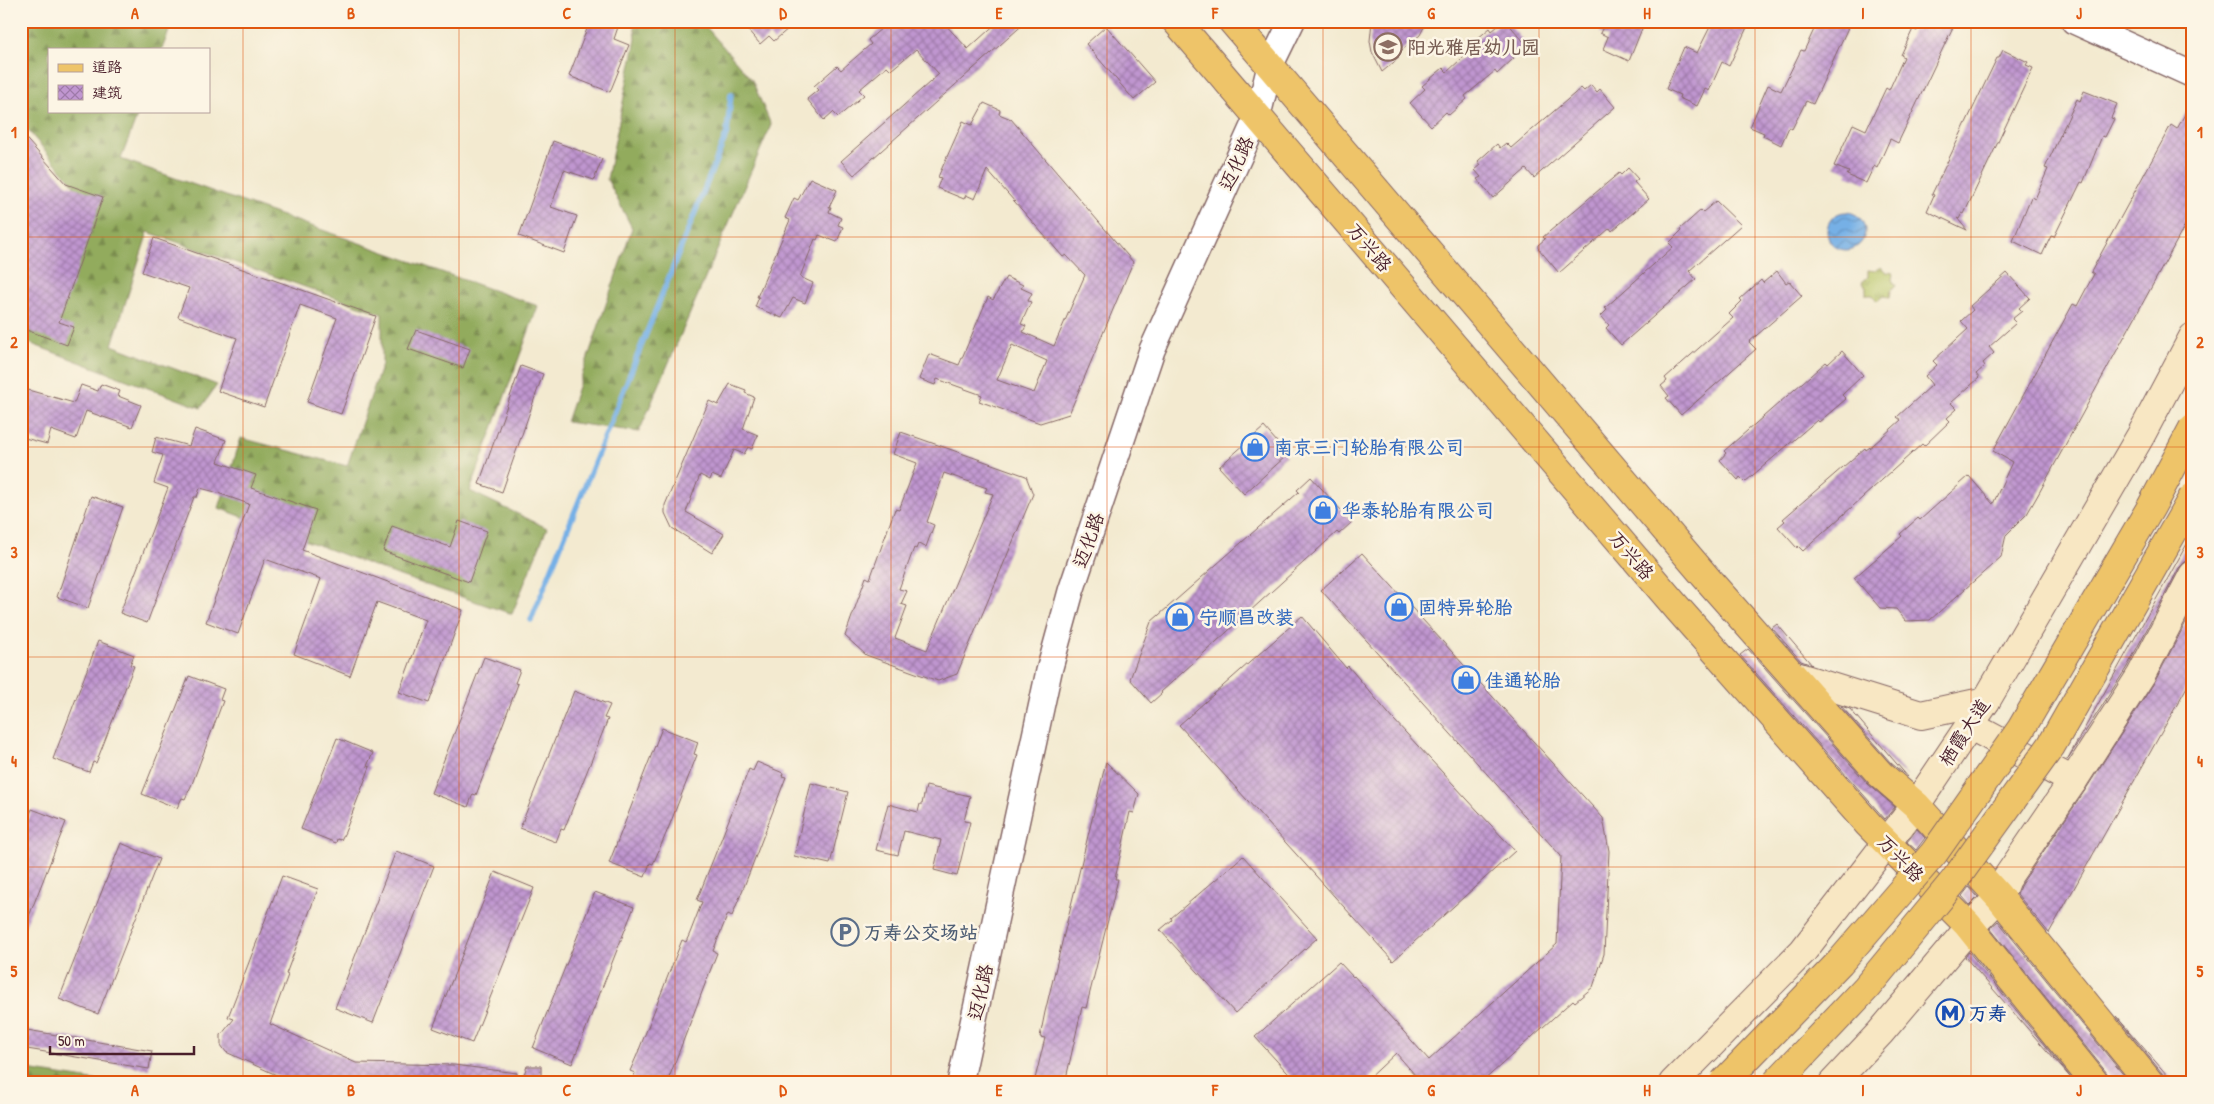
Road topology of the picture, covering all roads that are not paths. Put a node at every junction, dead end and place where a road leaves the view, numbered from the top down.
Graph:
1 (1176, 21) edge
2 (1232, 21) edge
3 (1292, 21) edge
4 (2074, 21) edge
5 (1270, 66) junction
6 (2193, 75) edge
7 (1258, 115) junction
8 (2193, 337) edge
9 (2193, 428) edge
10 (2193, 497) edge
11 (2193, 575) edge
12 (1793, 675) junction
13 (1986, 701) junction
14 (1969, 725) junction
15 (2073, 781) junction
16 (1916, 805) junction
17 (1886, 843) junction
18 (1999, 896) junction
19 (1969, 928) junction
20 (960, 1083) edge
21 (1673, 1083) edge
22 (1723, 1083) edge
23 (1776, 1083) edge
24 (1833, 1083) edge
25 (2095, 1083) edge
26 (2150, 1083) edge

1 - 7 main road, 万兴路
2 - 5 main road
3 - 5 street, 迈化路
4 - 6 street
5 - 7 street, 迈化路
5 - 12 main road
7 - 17 main road, 万兴路
7 - 20 street, 迈化路
8 - 13 main road, 栖霞大道
9 - 22 main road, bridge
10 - 23 main road, bridge
11 - 15 main road
12 - 13 main road
12 - 16 main road
13 - 14 main road, 栖霞大道
14 - 15 main road
14 - 16 main road, 栖霞大道
15 - 18 main road
16 - 17 main road, 栖霞大道
16 - 18 main road
17 - 19 main road, 万兴路
17 - 21 main road, 栖霞大道
18 - 19 main road
18 - 26 main road
19 - 24 main road
19 - 25 main road, 万兴路

